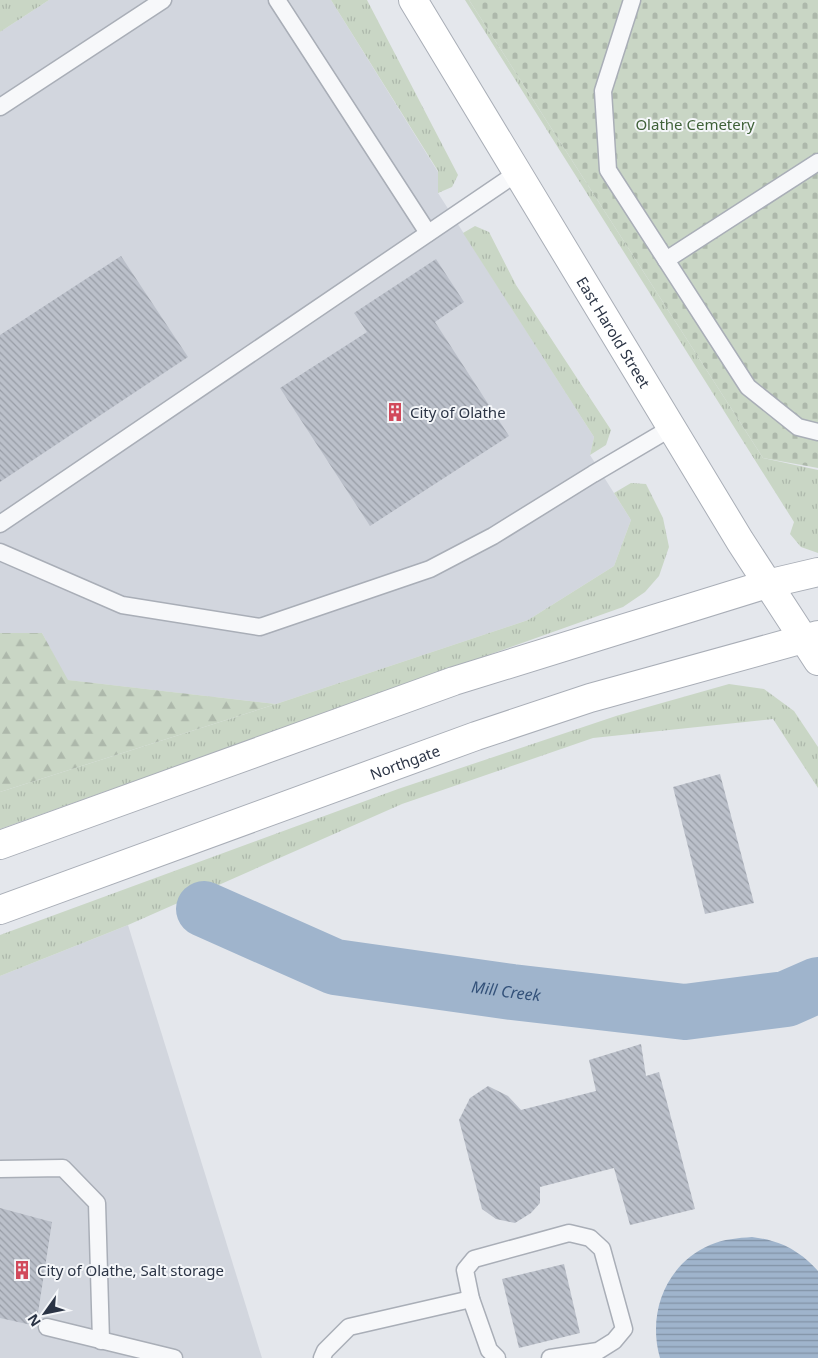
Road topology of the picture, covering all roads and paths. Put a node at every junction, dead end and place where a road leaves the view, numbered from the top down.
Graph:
1 (163, 0) edge
2 (277, 0) edge
3 (413, 0) edge
4 (632, 0) edge
5 (0, 107) edge
6 (818, 162) edge
7 (518, 173) junction
8 (428, 233) junction
9 (666, 260) junction
10 (672, 428) junction
11 (818, 432) edge
12 (0, 524) edge
13 (0, 552) edge
14 (818, 572) edge
15 (767, 584) junction
16 (810, 636) edge
17 (818, 662) edge
18 (0, 844) edge
19 (0, 910) edge
20 (0, 1169) edge
21 (471, 1300) junction
22 (47, 1328) dead end
23 (101, 1341) junction
24 (174, 1358) edge
25 (322, 1358) edge
26 (497, 1358) edge
27 (550, 1358) edge

1 - 5 lane
2 - 8 lane
3 - 7 main road, East Harold Street
4 - 9 lane
6 - 9 lane
7 - 8 lane
7 - 10 main road, East Harold Street
8 - 12 lane
9 - 11 lane
10 - 13 lane
10 - 15 main road, East Harold Street
14 - 15 main road
15 - 16 main road, East Harold Street
15 - 18 main road
16 - 17 main road, East Harold Street
16 - 19 main road, Northgate
20 - 23 lane
21 - 25 lane
21 - 26 lane
21 - 27 lane
22 - 23 lane
23 - 24 lane

